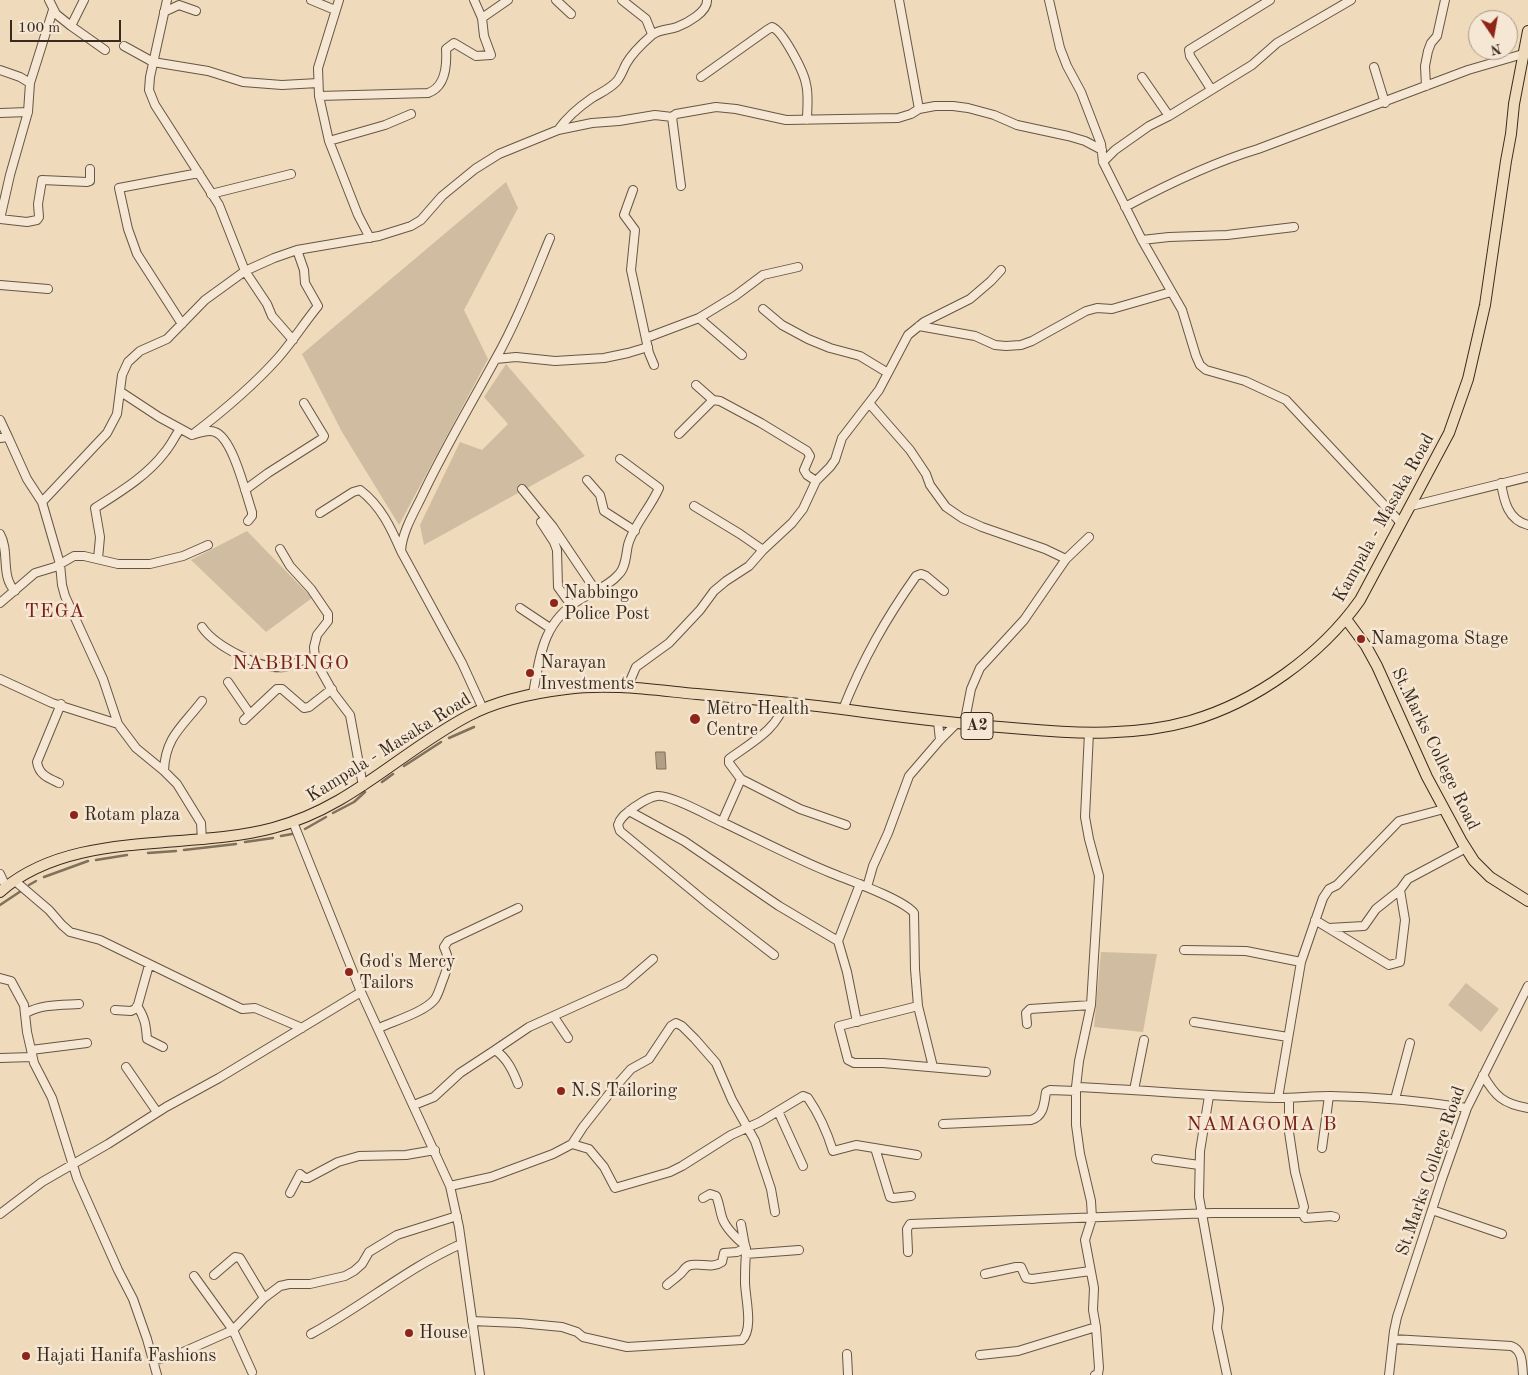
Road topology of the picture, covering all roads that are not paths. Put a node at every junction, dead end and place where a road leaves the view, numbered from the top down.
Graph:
1 (49, 0) edge
2 (84, 0) edge
3 (167, 0) edge
4 (311, 0) edge
5 (339, 0) edge
6 (474, 0) edge
7 (508, 0) edge
8 (556, 0) edge
9 (622, 0) edge
10 (899, 0) edge
11 (1048, 0) edge
12 (1270, 0) edge
13 (1351, 0) edge
14 (1445, 0) edge
15 (709, 1) edge
16 (53, 10) junction
17 (335, 10) junction
18 (196, 11) dead end
19 (164, 12) junction
20 (571, 14) dead end
21 (482, 18) junction
22 (71, 26) junction
23 (1528, 31) edge
24 (652, 34) junction
25 (124, 46) dead end
26 (1525, 47) edge
27 (105, 50) dead end
28 (153, 62) junction
29 (1374, 67) dead end
30 (0, 70) edge
31 (701, 77) dead end
32 (1142, 77) dead end
33 (30, 83) junction
34 (318, 83) junction
35 (1426, 86) junction
36 (1212, 89) junction
37 (319, 96) junction
38 (1385, 103) junction
39 (919, 109) junction
40 (28, 112) junction
41 (0, 113) edge
42 (411, 114) dead end
43 (1169, 116) junction
44 (672, 117) junction
45 (808, 120) junction
46 (558, 130) junction
47 (329, 142) junction
48 (1102, 150) junction
49 (1103, 162) junction
50 (90, 169) dead end
51 (199, 173) junction
52 (291, 174) dead end
53 (681, 186) dead end
54 (633, 190) dead end
55 (211, 194) junction
56 (1125, 207) junction
57 (0, 219) edge
58 (1294, 226) dead end
59 (370, 238) junction
60 (550, 238) dead end
61 (1142, 240) junction
62 (297, 250) junction
63 (798, 268) dead end
64 (1001, 270) dead end
65 (245, 271) junction
66 (0, 285) edge
67 (48, 289) dead end
68 (1172, 292) junction
69 (763, 310) dead end
70 (699, 318) junction
71 (182, 324) junction
72 (919, 326) junction
73 (646, 338) junction
74 (293, 340) junction
75 (648, 347) junction
76 (742, 355) dead end
77 (496, 359) junction
78 (654, 365) dead end
79 (888, 374) junction
80 (696, 385) dead end
81 (121, 392) junction
82 (713, 400) junction
83 (304, 403) dead end
84 (869, 403) junction
85 (0, 420) edge
86 (180, 429) junction
87 (679, 434) dead end
88 (192, 435) junction
89 (4, 438) edge
90 (620, 459) dead end
91 (1528, 477) edge
92 (587, 480) dead end
93 (816, 481) junction
94 (1500, 483) junction
95 (522, 489) dead end
96 (245, 490) junction
97 (42, 502) junction
98 (694, 506) dead end
99 (1411, 506) junction
100 (320, 513) dead end
101 (248, 521) dead end
102 (541, 522) dead end
103 (1401, 523) junction
104 (1528, 525) edge
105 (634, 531) junction
106 (0, 534) edge
107 (1089, 537) dead end
108 (208, 545) dead end
109 (280, 549) dead end
110 (763, 550) junction
111 (401, 551) junction
112 (98, 559) junction
113 (1066, 559) junction
114 (60, 564) junction
115 (15, 591) junction
116 (596, 591) junction
117 (944, 591) dead end
118 (0, 603) edge
119 (570, 605) junction
120 (520, 608) dead end
121 (1346, 620) junction
122 (202, 627) dead end
123 (550, 628) junction
124 (315, 660) junction
125 (0, 679) edge
126 (228, 682) dead end
127 (626, 688) junction
128 (332, 689) junction
129 (533, 694) junction
130 (202, 701) dead end
131 (785, 702) junction
132 (61, 704) junction
133 (483, 709) junction
134 (843, 709) junction
135 (250, 714) junction
136 (244, 720) dead end
137 (938, 722) junction
138 (118, 724) junction
139 (960, 724) junction
140 (1089, 732) junction
141 (940, 740) junction
142 (164, 771) junction
143 (741, 779) junction
144 (58, 783) dead end
145 (362, 786) junction
146 (1444, 809) junction
147 (629, 811) junction
148 (294, 822) junction
149 (722, 822) junction
150 (846, 825) dead end
151 (202, 840) junction
152 (1466, 848) junction
153 (0, 874) edge
154 (15, 881) junction
155 (863, 886) junction
156 (3, 890) edge
157 (1400, 890) junction
158 (1528, 901) edge
159 (518, 908) dead end
160 (1315, 920) junction
161 (1328, 928) junction
162 (838, 941) junction
163 (1184, 950) dead end
164 (774, 955) dead end
165 (653, 959) dead end
166 (1300, 962) junction
167 (149, 965) junction
168 (0, 978) edge
169 (1528, 986) edge
170 (361, 992) junction
171 (79, 1004) dead end
172 (1091, 1005) junction
173 (137, 1006) junction
174 (918, 1006) junction
175 (114, 1010) dead end
176 (26, 1012) junction
177 (554, 1017) junction
178 (857, 1022) junction
179 (1194, 1022) dead end
180 (1027, 1024) dead end
181 (302, 1028) junction
182 (379, 1028) junction
183 (1288, 1037) junction
184 (568, 1038) dead end
185 (1144, 1040) dead end
186 (87, 1043) dead end
187 (1410, 1043) dead end
188 (163, 1046) dead end
189 (495, 1050) junction
190 (32, 1054) junction
191 (0, 1058) edge
192 (933, 1066) junction
193 (126, 1067) dead end
194 (986, 1072) dead end
195 (1483, 1075) junction
196 (518, 1084) dead end
197 (1076, 1089) junction
198 (1134, 1090) junction
199 (1210, 1096) junction
200 (1329, 1096) junction
201 (1278, 1098) junction
202 (1288, 1098) junction
203 (1395, 1099) junction
204 (414, 1105) junction
205 (1468, 1108) junction
206 (1528, 1108) edge
207 (778, 1111) junction
208 (157, 1112) junction
209 (943, 1124) dead end
210 (746, 1127) junction
211 (572, 1144) junction
212 (875, 1148) junction
213 (1322, 1148) dead end
214 (434, 1150) junction
215 (916, 1155) dead end
216 (1156, 1159) dead end
217 (73, 1164) junction
218 (1199, 1165) junction
219 (804, 1166) dead end
220 (450, 1186) junction
221 (290, 1193) dead end
222 (910, 1196) dead end
223 (703, 1198) dead end
224 (1432, 1210) junction
225 (775, 1212) dead end
226 (1302, 1212) junction
227 (0, 1214) edge
228 (1202, 1214) junction
229 (457, 1216) junction
230 (1092, 1218) junction
231 (1334, 1218) dead end
232 (741, 1224) dead end
233 (1502, 1234) dead end
234 (462, 1244) junction
235 (746, 1249) junction
236 (799, 1250) dead end
237 (908, 1252) dead end
238 (1090, 1272) junction
239 (214, 1274) dead end
240 (985, 1274) dead end
241 (194, 1276) dead end
242 (667, 1285) dead end
243 (264, 1298) junction
244 (472, 1321) junction
245 (1096, 1327) junction
246 (233, 1330) junction
247 (312, 1334) dead end
248 (1393, 1339) junction
249 (847, 1354) dead end
250 (980, 1355) dead end
251 (153, 1361) junction
252 (252, 1372) dead end
253 (156, 1374) edge
254 (480, 1375) edge
255 (848, 1375) edge
256 (1095, 1375) edge
257 (1227, 1375) edge
258 (1389, 1375) edge
259 (1523, 1375) edge

1 - 16 street
2 - 22 street
3 - 19 street
4 - 17 street
5 - 17 street
6 - 21 street
7 - 21 street
8 - 20 street
9 - 24 street
10 - 39 street
11 - 48 street
12 - 36 street
13 - 36 street
14 - 35 street
15 - 24 street
16 - 22 street
16 - 33 street
17 - 34 street
18 - 19 street
19 - 28 street
21 - 37 street
22 - 27 street
23 - 26 main road, Kampala - Masaka Road / A2
24 - 46 street
25 - 28 street
26 - 35 street
26 - 99 main road, Kampala - Masaka Road / A2
28 - 34 street
28 - 51 street
29 - 38 street
30 - 33 street
31 - 45 street
32 - 43 street
33 - 40 street
34 - 37 street
35 - 38 street
36 - 43 street
37 - 47 street
38 - 56 street
39 - 45 street
39 - 48 street
40 - 41 street
40 - 57 street
42 - 47 street
43 - 49 street
44 - 45 street
44 - 46 street
44 - 53 street
46 - 59 street
47 - 59 street
48 - 49 street
49 - 56 street
50 - 57 street
51 - 55 street
51 - 71 street
52 - 55 street
54 - 73 street
55 - 65 street
56 - 61 street
58 - 61 street
59 - 62 street
60 - 77 street
61 - 68 street
62 - 65 street
62 - 74 street
63 - 70 street
64 - 72 street
65 - 71 street
65 - 74 street
66 - 67 street
68 - 72 street
68 - 103 street
69 - 79 street
70 - 73 street
70 - 76 street
71 - 81 street
72 - 79 street
73 - 75 street
74 - 88 street
75 - 77 street
75 - 78 street
77 - 111 street
79 - 84 street
80 - 82 street
81 - 86 street
81 - 97 street
82 - 87 street
82 - 93 street
83 - 96 street
84 - 93 street
84 - 113 street
85 - 89 street
86 - 88 street
86 - 112 street
88 - 96 street
89 - 97 street
90 - 105 street
91 - 94 street
92 - 105 street
93 - 110 street
94 - 99 street
94 - 104 street
95 - 116 street
96 - 101 street
97 - 114 street
98 - 110 street
99 - 103 main road, Kampala - Masaka Road / A2
100 - 111 street
102 - 119 street
103 - 121 main road, Kampala - Masaka Road / A2
105 - 116 street
106 - 115 street
107 - 113 street
108 - 112 street
109 - 124 street
110 - 127 street
111 - 133 street
112 - 114 street
113 - 139 street
114 - 115 street
114 - 138 street
115 - 118 street
116 - 119 street
117 - 134 street
119 - 123 street
120 - 123 street
121 - 140 main road, Kampala - Masaka Road / A2
121 - 146 main road, St.Marks College Road
122 - 124 street
123 - 129 street
124 - 128 street
125 - 132 street
126 - 135 street
127 - 129 main road, Kampala - Masaka Road / A2
127 - 131 main road, Kampala - Masaka Road / A2
128 - 135 street
128 - 145 street
129 - 133 main road, Kampala - Masaka Road / A2
130 - 142 street
131 - 134 main road, Kampala - Masaka Road / A2
131 - 143 street
132 - 138 street
132 - 144 street
133 - 145 main road, Kampala - Masaka Road / A2
134 - 137 main road, Kampala - Masaka Road / A2
135 - 136 street
137 - 139 main road, Kampala - Masaka Road / A2
137 - 141 street
138 - 142 street
139 - 140 main road, Kampala - Masaka Road / A2
139 - 141 street
140 - 172 street
141 - 155 street
142 - 151 street
143 - 149 street
143 - 150 street
145 - 148 main road, Kampala - Masaka Road / A2
146 - 152 main road, St.Marks College Road
146 - 160 street
147 - 149 street
147 - 162 street
147 - 164 street
148 - 151 main road, Kampala - Masaka Road / A2
148 - 170 street
149 - 155 street
151 - 154 main road, Kampala - Masaka Road / A2
152 - 157 street
152 - 158 main road, St.Marks College Road
153 - 156 street
154 - 156 main road, Kampala - Masaka Road / A2
154 - 167 street
155 - 162 street
155 - 174 street
157 - 161 street
157 - 161 street
159 - 182 street
160 - 161 street
160 - 166 street
162 - 178 street
163 - 166 street
165 - 177 street
166 - 183 street
167 - 173 street
167 - 181 street
168 - 176 street
169 - 195 street, St.Marks College Road
170 - 181 street
170 - 182 street
171 - 176 street
172 - 180 street
172 - 197 street
173 - 175 street
173 - 188 street
174 - 178 street
174 - 192 street
176 - 190 street
177 - 184 street
177 - 189 street
178 - 192 street
179 - 183 street
181 - 208 street
182 - 204 street
183 - 201 street
185 - 198 street
186 - 190 street
187 - 203 street
189 - 196 street
189 - 204 street
190 - 191 street
190 - 217 street
192 - 194 street
193 - 208 street
195 - 205 street, St.Marks College Road
195 - 206 street
197 - 198 street
197 - 209 street
197 - 230 street
198 - 199 street
199 - 201 street
199 - 218 street
200 - 202 street
200 - 203 street
200 - 213 street
201 - 202 street
202 - 226 street
203 - 205 street
204 - 214 street
205 - 224 street, St.Marks College Road
207 - 210 street
207 - 212 street
207 - 219 street
208 - 217 street
210 - 211 street
210 - 211 street
210 - 225 street
211 - 220 street
212 - 215 street
212 - 222 street
214 - 220 street
214 - 221 street
216 - 218 street
217 - 227 street
217 - 251 street
218 - 228 street
220 - 229 street
223 - 235 street
224 - 233 street
224 - 248 street, St.Marks College Road
226 - 228 street
226 - 231 street
228 - 230 street
228 - 257 street
229 - 234 street
229 - 243 street
230 - 237 street
230 - 238 street
232 - 235 street
234 - 244 street
234 - 247 street
235 - 236 street
235 - 242 street
235 - 244 street
238 - 240 street
238 - 245 street
239 - 243 street
241 - 246 street
243 - 246 street
244 - 254 street
245 - 250 street
245 - 256 street
246 - 251 street
246 - 252 street
248 - 258 street, St.Marks College Road
248 - 259 street
249 - 255 street
251 - 253 street

